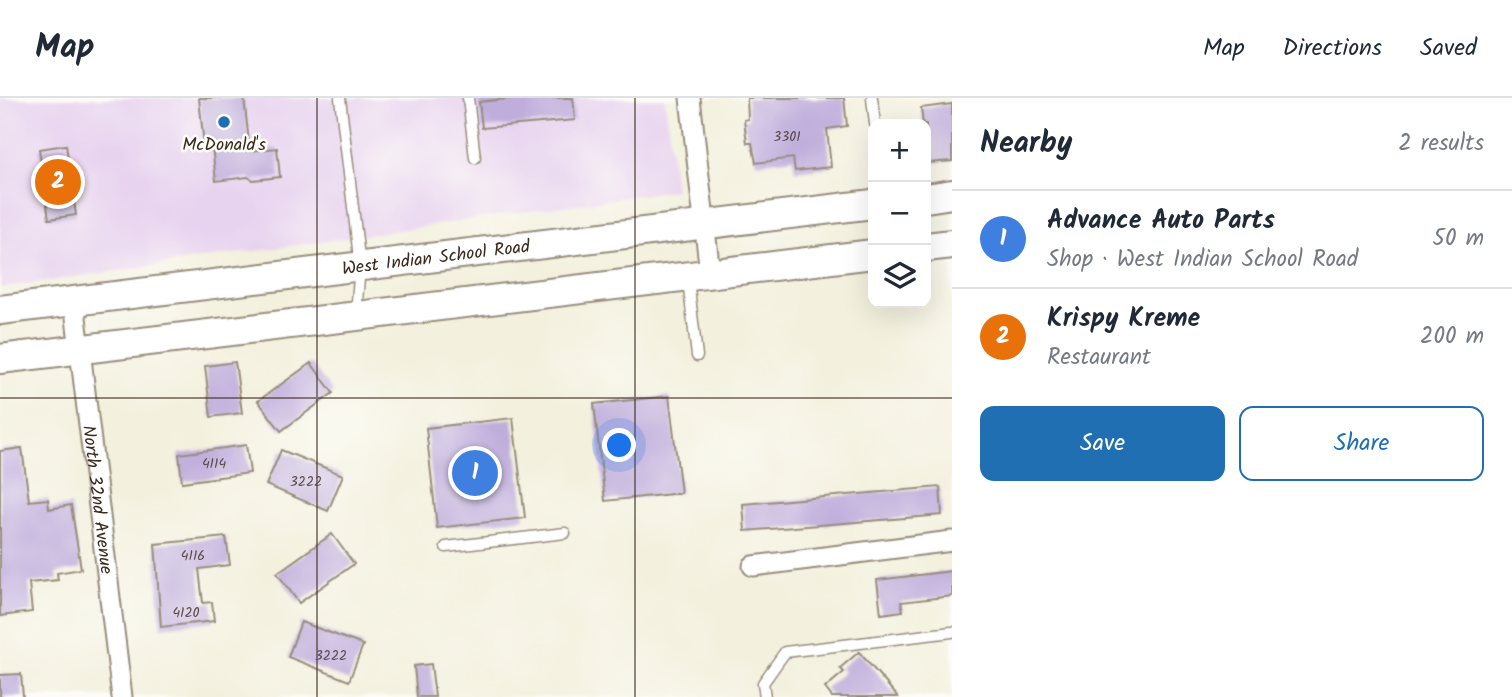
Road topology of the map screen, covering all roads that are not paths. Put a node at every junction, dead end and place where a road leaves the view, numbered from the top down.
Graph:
1 (340, 98) edge
2 (468, 98) edge
3 (690, 98) edge
4 (872, 98) edge
5 (874, 119) edge
6 (475, 158) dead end
7 (952, 194) edge
8 (931, 197) edge
9 (868, 205) edge
10 (704, 224) junction
11 (952, 244) edge
12 (931, 246) edge
13 (868, 255) edge
14 (360, 266) junction
15 (699, 275) junction
16 (74, 301) junction
17 (0, 310) edge
18 (356, 316) junction
19 (79, 349) junction
20 (697, 356) dead end
21 (0, 359) edge
22 (565, 533) dead end
23 (952, 541) edge
24 (446, 547) dead end
25 (752, 566) dead end
26 (952, 632) edge
27 (122, 697) edge
28 (765, 697) edge

1 - 14 lane
2 - 6 lane
3 - 10 street
4 - 5 lane
7 - 8 main road
9 - 10 main road, West Indian School Road
10 - 14 main road, West Indian School Road
10 - 15 street
11 - 12 main road
13 - 15 main road
14 - 16 main road, West Indian School Road
14 - 18 lane
15 - 18 main road
15 - 20 lane
16 - 17 main road, West Indian School Road
16 - 19 street, North 32nd Avenue
18 - 19 main road
19 - 21 main road
19 - 27 street, North 32nd Avenue
22 - 24 lane
23 - 25 street
26 - 28 lane

